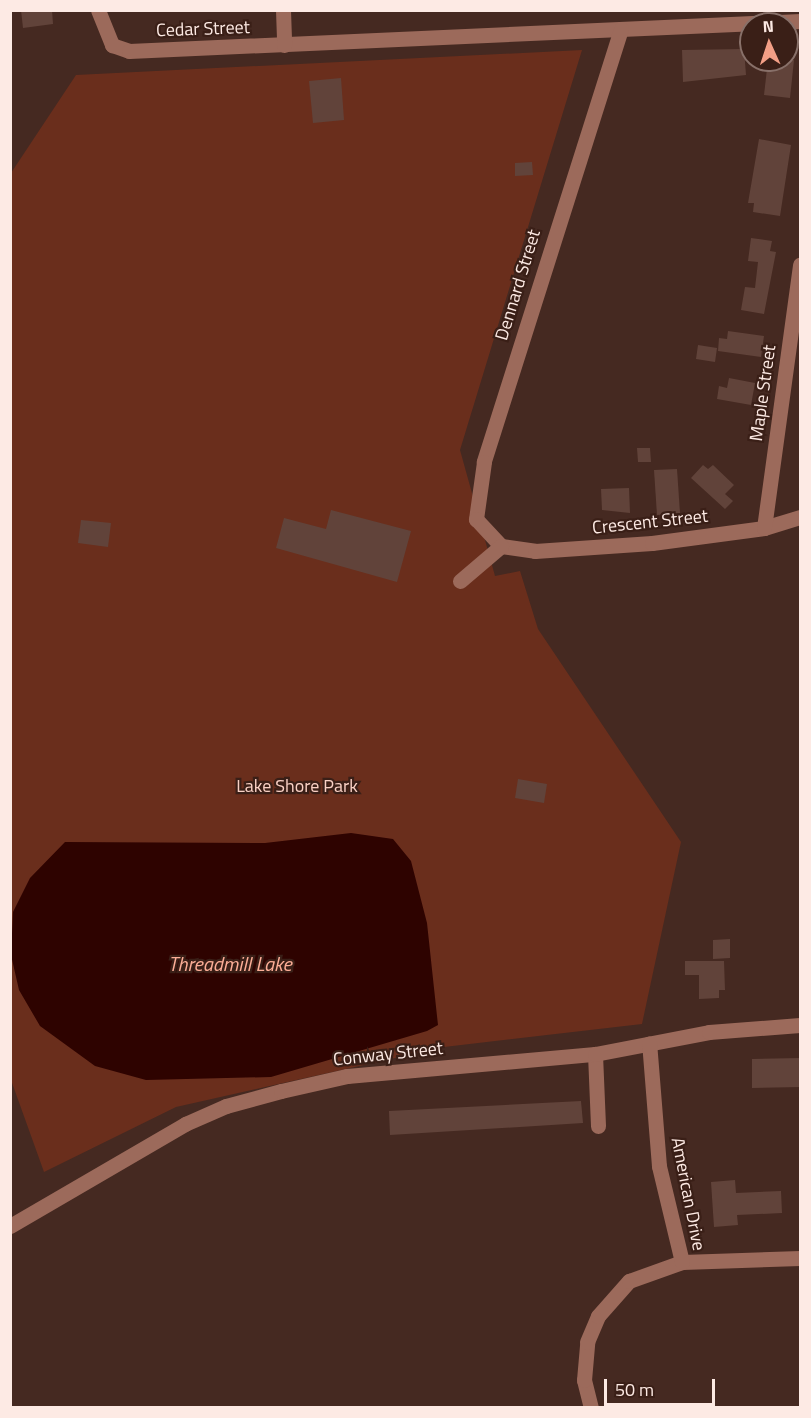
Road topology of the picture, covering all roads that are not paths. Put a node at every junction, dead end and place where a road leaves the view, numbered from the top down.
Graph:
1 (98, 10) edge
2 (283, 10) edge
3 (801, 21) edge
4 (621, 29) junction
5 (285, 45) junction
6 (801, 264) edge
7 (801, 517) edge
8 (764, 528) junction
9 (501, 546) junction
10 (460, 581) dead end
11 (801, 1025) edge
12 (650, 1043) junction
13 (595, 1054) junction
14 (598, 1126) dead end
15 (10, 1226) edge
16 (801, 1258) edge
17 (682, 1262) junction
18 (591, 1407) edge

1 - 5 street, Cedar Street
2 - 5 street
3 - 4 street, Cedar Street
4 - 5 street, Cedar Street
4 - 9 street, Dennard Street
6 - 8 street, Maple Street
7 - 8 street, Crescent Street
8 - 9 street, Crescent Street
9 - 10 street
11 - 12 street, Conway Street
12 - 13 street, Conway Street
12 - 17 street, American Drive
13 - 14 street
13 - 15 street, Conway Street
16 - 17 street
17 - 18 street, American Drive

